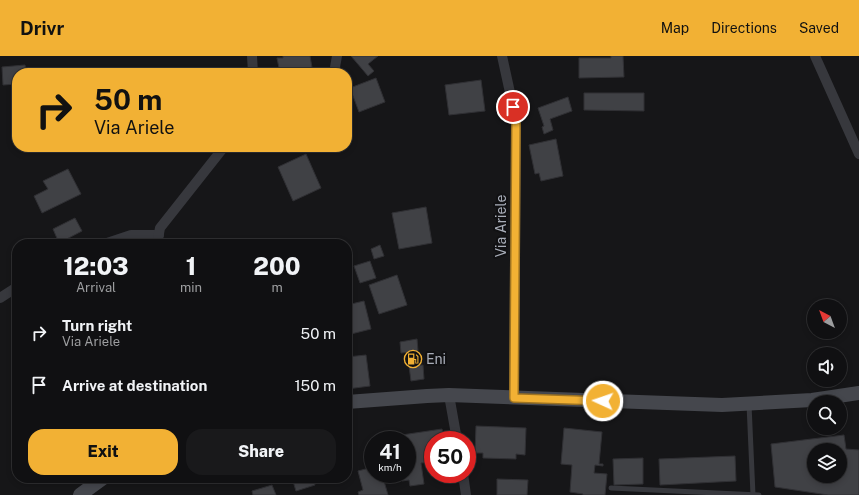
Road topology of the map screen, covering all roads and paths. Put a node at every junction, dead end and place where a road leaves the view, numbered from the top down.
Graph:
1 (252, 56) edge
2 (337, 56) edge
3 (502, 56) edge
4 (815, 56) edge
5 (253, 68) edge
6 (335, 68) edge
7 (220, 152) edge
8 (859, 154) edge
9 (119, 239) edge
10 (153, 239) edge
11 (158, 239) edge
12 (12, 290) edge
13 (0, 298) edge
14 (859, 394) edge
15 (449, 395) junction
16 (514, 398) junction
17 (352, 402) edge
18 (749, 403) junction
19 (455, 431) edge
20 (96, 483) edge
21 (464, 483) edge
22 (611, 488) dead end
23 (80, 495) edge
24 (466, 495) edge
25 (755, 495) edge

1 - 5 street
2 - 6 street
3 - 16 street, Via Ariele
4 - 8 street
7 - 11 street
9 - 10 street
12 - 13 street
14 - 18 main road
15 - 16 main road
15 - 17 main road
15 - 19 street
16 - 18 main road
18 - 25 lane
20 - 23 main road
21 - 24 street
22 - 25 lane

